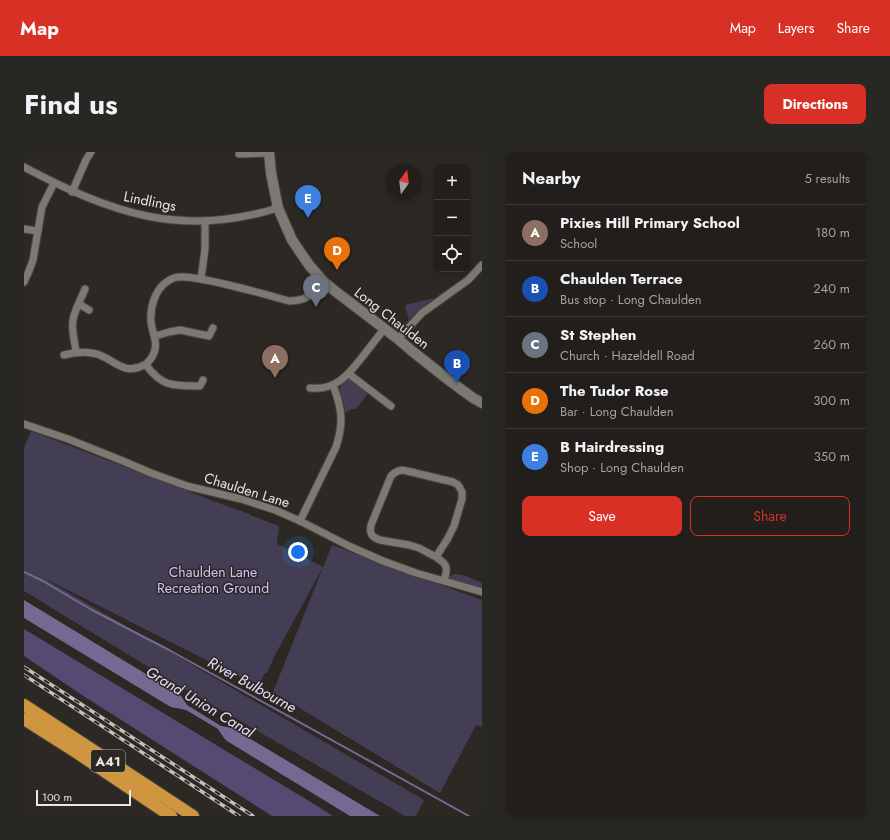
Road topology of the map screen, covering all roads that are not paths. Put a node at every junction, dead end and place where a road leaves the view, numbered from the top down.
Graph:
1 (91, 152) edge
2 (269, 152) edge
3 (239, 154) dead end
4 (24, 167) edge
5 (54, 183) junction
6 (72, 192) junction
7 (278, 208) junction
8 (205, 221) junction
9 (24, 229) edge
10 (38, 231) junction
11 (482, 265) edge
12 (201, 279) junction
13 (24, 282) edge
14 (324, 283) junction
15 (85, 289) dead end
16 (79, 304) junction
17 (89, 310) dead end
18 (213, 328) dead end
19 (384, 329) junction
20 (155, 336) junction
21 (398, 339) junction
22 (76, 352) junction
23 (64, 354) dead end
24 (146, 365) junction
25 (348, 374) junction
26 (203, 380) dead end
27 (333, 385) junction
28 (310, 388) dead end
29 (482, 403) edge
30 (391, 406) dead end
31 (24, 424) edge
32 (300, 521) junction
33 (436, 557) junction
34 (444, 581) junction
35 (482, 592) edge
36 (24, 706) edge
37 (24, 719) edge
38 (171, 816) edge
39 (193, 816) edge

1 - 6 street
2 - 3 street
2 - 7 street, Long Chaulden
4 - 5 street, Lindlings
5 - 6 street, Lindlings
5 - 10 street
6 - 8 street, Lindlings
7 - 8 street, Lindlings
7 - 14 street, Long Chaulden
8 - 12 street
9 - 10 street
10 - 13 street
11 - 21 street
12 - 14 street
12 - 20 street
14 - 19 street, Long Chaulden
15 - 16 street
16 - 17 street
16 - 22 street
18 - 20 street
19 - 21 street, Long Chaulden
19 - 25 street
20 - 24 street
21 - 29 street, Long Chaulden
22 - 23 street
22 - 24 street
24 - 26 street
25 - 27 street
25 - 30 street
27 - 28 street
27 - 32 street
31 - 32 street, Chaulden Lane
32 - 34 street, Chaulden Lane
33 - 33 street
33 - 34 street
34 - 35 street, Chaulden Lane
36 - 39 highway, A41
37 - 38 highway, A41

